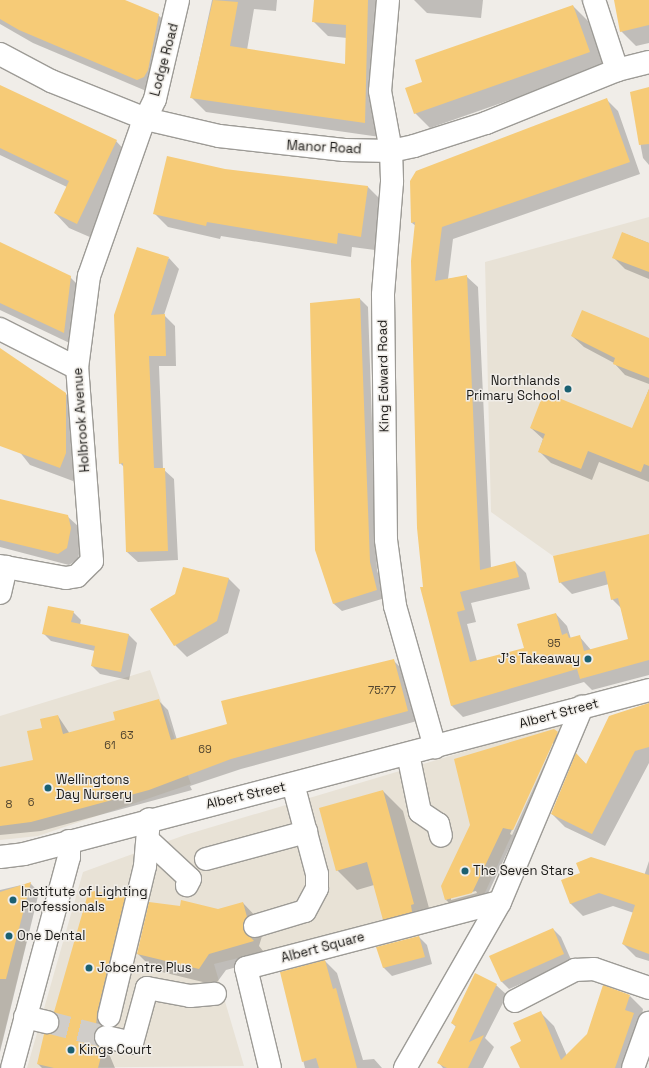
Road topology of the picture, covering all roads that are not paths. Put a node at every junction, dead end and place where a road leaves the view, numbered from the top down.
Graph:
1 (178, 0) edge
2 (388, 0) edge
3 (594, 0) edge
4 (0, 54) edge
5 (649, 62) edge
6 (617, 70) junction
7 (146, 118) junction
8 (391, 151) junction
9 (0, 329) edge
10 (77, 368) junction
11 (3, 567) edge
12 (0, 593) edge
13 (649, 690) edge
14 (582, 707) junction
15 (435, 747) junction
16 (408, 754) junction
17 (293, 784) junction
18 (149, 818) junction
19 (306, 832) junction
20 (441, 836) dead end
21 (148, 840) junction
22 (69, 841) junction
23 (0, 857) edge
24 (206, 859) dead end
25 (187, 885) dead end
26 (500, 902) junction
27 (255, 926) dead end
28 (649, 988) edge
29 (215, 994) dead end
30 (515, 1001) dead end
31 (25, 1017) junction
32 (47, 1022) tunnel mouth
33 (649, 1024) edge
34 (12, 1068) edge
35 (270, 1068) edge
36 (405, 1068) edge
37 (633, 1068) edge

1 - 7 street, Lodge Road
2 - 8 street, King Edward Road
3 - 6 street
4 - 7 street, Manor Road
5 - 6 street, Manor Road
6 - 8 street, Manor Road
7 - 8 street, Manor Road
7 - 10 street, Holbrook Avenue
8 - 15 street, King Edward Road
9 - 10 street
10 - 11 street, Holbrook Avenue
11 - 12 street
13 - 14 street, Albert Street
14 - 15 street, Albert Street
14 - 26 street
15 - 16 street, Albert Street
16 - 17 street, Albert Street
16 - 20 street
17 - 18 street, Albert Street
17 - 19 street
18 - 21 street
18 - 22 street, Albert Street
19 - 24 street
19 - 27 street
21 - 25 street
21 - 29 street
22 - 23 street, Albert Street
22 - 31 street
26 - 35 street, Albert Square
26 - 36 street
28 - 30 street
31 - 32 street
31 - 34 street
33 - 37 street

